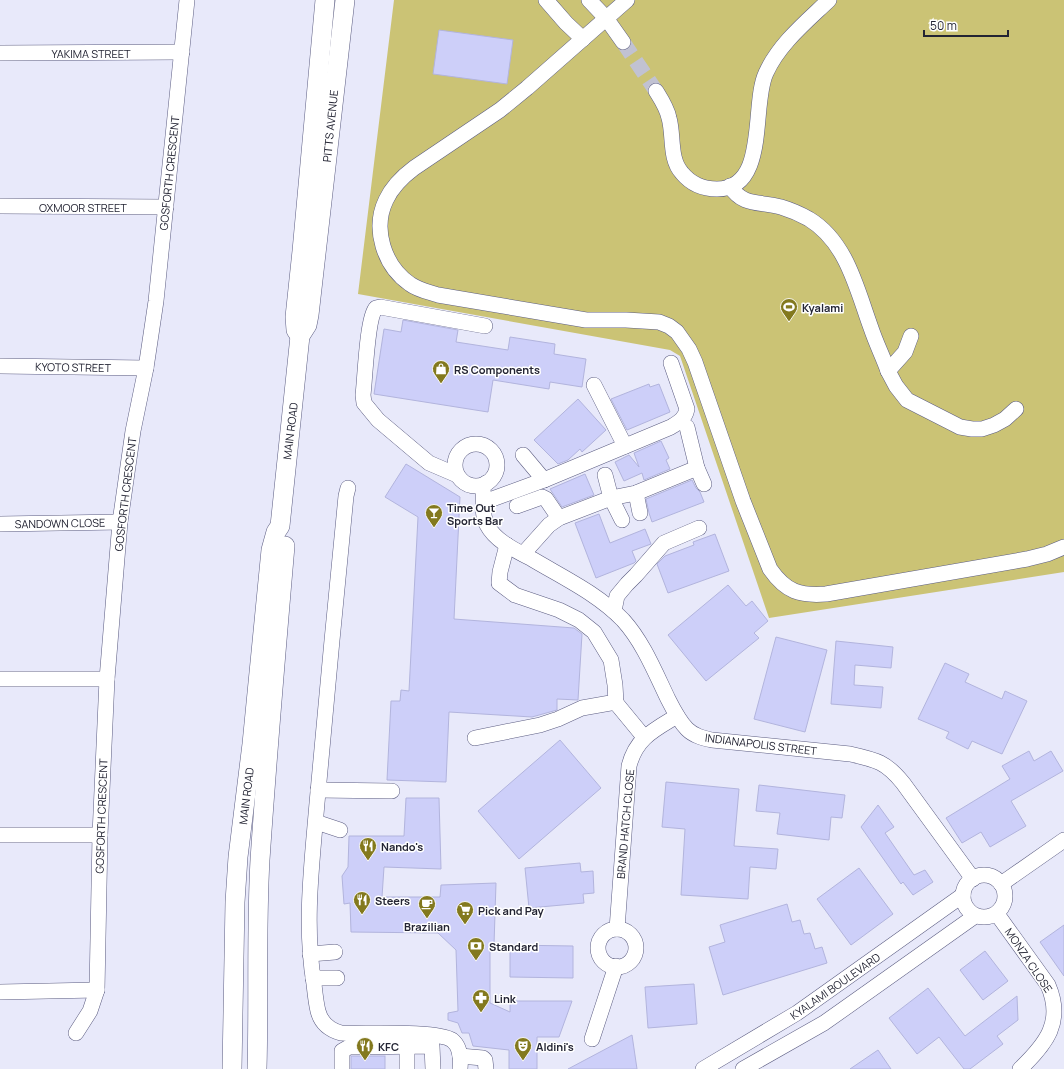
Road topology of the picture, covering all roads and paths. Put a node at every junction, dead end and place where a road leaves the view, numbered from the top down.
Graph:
1 (187, 0) edge
2 (325, 0) edge
3 (345, 0) edge
4 (546, 0) edge
5 (589, 0) edge
6 (627, 0) edge
7 (829, 0) edge
8 (606, 18) junction
9 (583, 39) junction
10 (623, 42) tunnel mouth
11 (182, 52) junction
12 (0, 53) edge
13 (656, 91) tunnel mouth
14 (730, 186) junction
15 (0, 206) edge
16 (166, 207) junction
17 (309, 251) junction
18 (485, 326) dead end
19 (911, 336) dead end
20 (670, 363) dead end
21 (0, 366) edge
22 (146, 368) junction
23 (888, 371) junction
24 (594, 385) dead end
25 (1016, 409) dead end
26 (687, 427) dead end
27 (626, 446) junction
28 (523, 455) dead end
29 (698, 468) junction
30 (457, 475) junction
31 (605, 475) dead end
32 (544, 480) junction
33 (486, 483) junction
34 (704, 484) dead end
35 (348, 488) dead end
36 (636, 493) junction
37 (612, 498) junction
38 (484, 502) junction
39 (517, 506) dead end
40 (640, 513) dead end
41 (559, 518) junction
42 (622, 520) dead end
43 (120, 522) junction
44 (0, 524) edge
45 (280, 526) junction
46 (699, 528) dead end
47 (507, 545) junction
48 (1064, 546) edge
49 (522, 554) junction
50 (614, 611) junction
51 (107, 679) junction
52 (0, 680) edge
53 (616, 702) junction
54 (677, 716) junction
55 (644, 737) junction
56 (475, 738) dead end
57 (318, 790) junction
58 (392, 791) dead end
59 (316, 822) junction
60 (340, 830) dead end
61 (0, 835) edge
62 (100, 835) junction
63 (1064, 840) edge
64 (972, 879) junction
65 (1001, 884) junction
66 (963, 895) junction
67 (997, 914) junction
68 (975, 916) junction
69 (617, 929) junction
70 (336, 952) dead end
71 (310, 954) junction
72 (616, 966) junction
73 (313, 978) junction
74 (337, 978) dead end
75 (97, 990) junction
76 (0, 992) edge
77 (258, 1020) junction
78 (76, 1033) dead end
79 (592, 1039) dead end
80 (436, 1041) junction
81 (407, 1047) junction
82 (460, 1062) edge
83 (232, 1069) edge
84 (257, 1069) edge
85 (266, 1069) edge
86 (342, 1069) edge
87 (407, 1069) edge
88 (433, 1069) edge
89 (486, 1069) edge
90 (703, 1069) edge
91 (743, 1069) edge
92 (1020, 1069) edge

1 - 11 street, GOSFORTH CRESCENT
2 - 17 main road, PITTS AVENUE
3 - 17 main road, PITTS AVENUE
4 - 9 street
5 - 8 street
6 - 8 street
7 - 14 street
8 - 9 street
8 - 10 street
9 - 48 street
11 - 12 street, YAKIMA STREET
11 - 16 street, GOSFORTH CRESCENT
13 - 14 street
14 - 23 street
15 - 16 street, OXMOOR STREET
16 - 22 street, GOSFORTH CRESCENT
17 - 45 main road, MAIN ROAD
18 - 30 street
19 - 23 street
20 - 27 street
21 - 22 street, KYOTO STREET
22 - 43 street, GOSFORTH CRESCENT
23 - 25 street
24 - 27 street
26 - 29 street
27 - 32 street
28 - 32 street
29 - 34 street
29 - 36 street
30 - 33 street
30 - 33 street
31 - 37 street
32 - 38 street
33 - 38 street, INDIANAPOLIS STREET
35 - 57 street
36 - 37 street
36 - 40 street
37 - 41 street
37 - 42 street
38 - 47 street, INDIANAPOLIS STREET
39 - 41 street
41 - 49 street
43 - 44 street, SANDOWN CLOSE
43 - 51 street, GOSFORTH CRESCENT
45 - 77 main road, MAIN ROAD
45 - 83 main road, MAIN ROAD
46 - 50 street
47 - 49 street, INDIANAPOLIS STREET
47 - 53 street
49 - 50 street, INDIANAPOLIS STREET
50 - 54 street, INDIANAPOLIS STREET
51 - 52 street
51 - 62 street, GOSFORTH CRESCENT
53 - 55 street
53 - 56 street
54 - 55 street, BRAND HATCH CLOSE
54 - 64 street, INDIANAPOLIS STREET
55 - 69 street, BRAND HATCH CLOSE
57 - 58 street
57 - 59 street
59 - 60 street
59 - 71 street
61 - 62 street
62 - 75 street, GOSFORTH CRESCENT
63 - 65 street
64 - 65 street
64 - 66 street
65 - 67 street
66 - 68 street
66 - 90 street, KYALAMI BOULEVARD
67 - 68 street
67 - 92 street, MONZA CLOSE
68 - 91 street, KYALAMI BOULEVARD
69 - 72 street
69 - 72 street
70 - 71 street
71 - 73 street
72 - 79 street
73 - 74 street
73 - 80 street
75 - 76 street
75 - 78 street, GOSFORTH CRESCENT
77 - 84 main road, MAIN ROAD
77 - 85 main road
80 - 81 street
80 - 82 street
80 - 88 street
81 - 86 street
81 - 87 street
82 - 89 street

